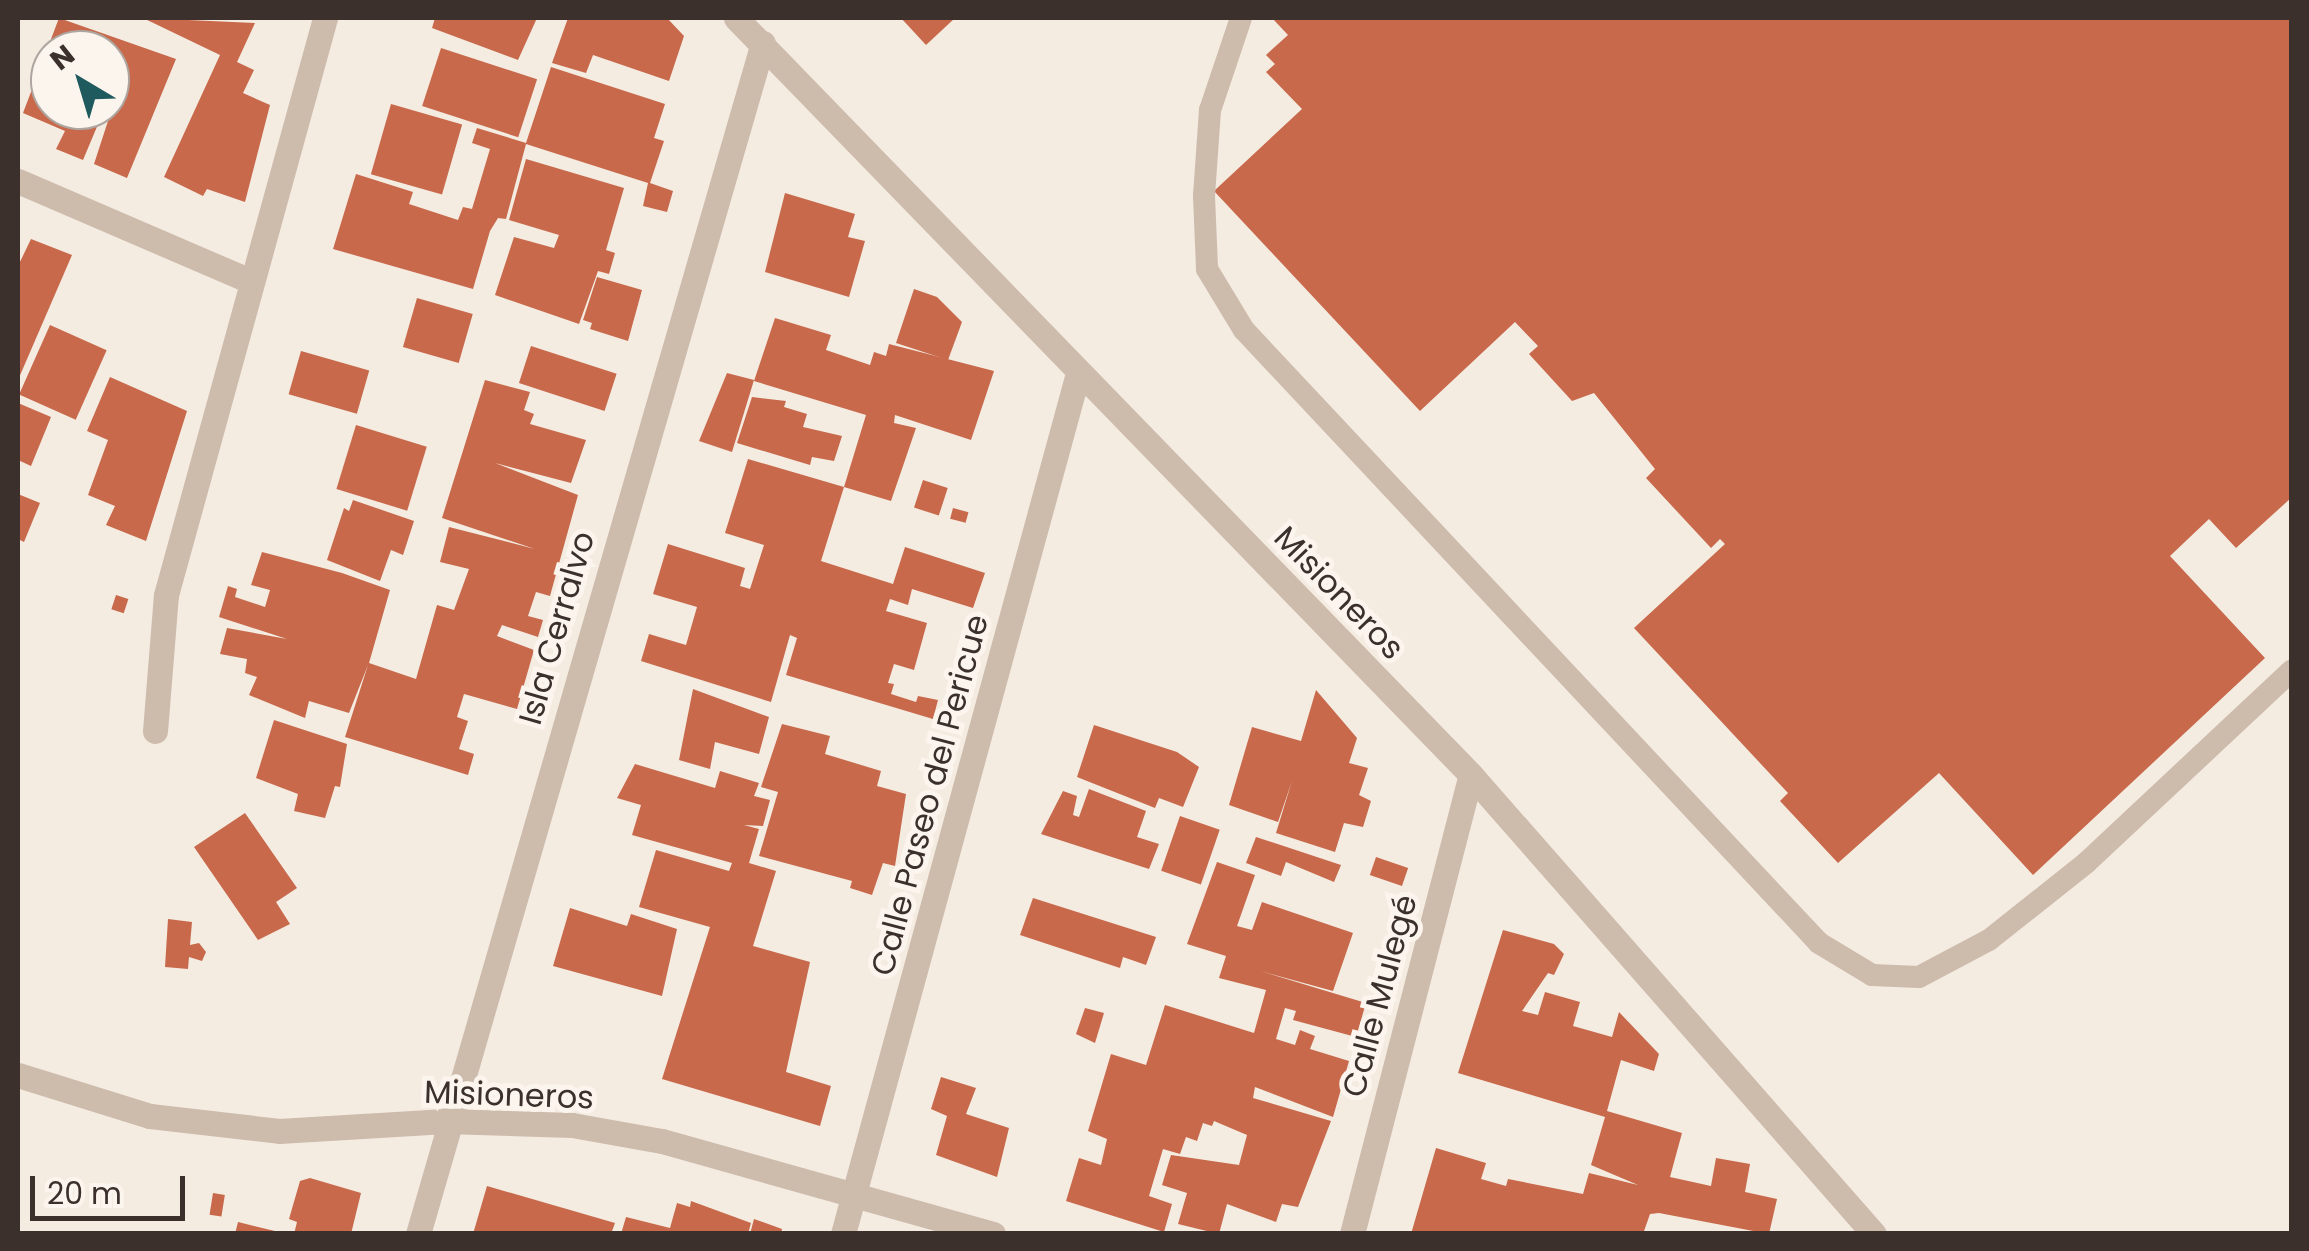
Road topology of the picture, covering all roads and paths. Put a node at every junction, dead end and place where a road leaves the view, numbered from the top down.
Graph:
1 (325, 18) edge
2 (736, 18) edge
3 (1242, 18) edge
4 (763, 43) junction
5 (18, 181) edge
6 (250, 281) junction
7 (1078, 373) junction
8 (2292, 670) edge
9 (156, 731) dead end
10 (1472, 775) junction
11 (18, 1074) edge
12 (446, 1121) junction
13 (856, 1193) junction
14 (418, 1234) edge
15 (843, 1234) edge
16 (993, 1234) edge
17 (1352, 1234) edge
18 (1874, 1234) edge

1 - 6 street
2 - 4 street, Misioneros
3 - 8 lane
4 - 7 street, Misioneros
4 - 12 street, Isla Cerralvo
5 - 6 street
6 - 9 street
7 - 10 street, Misioneros
7 - 13 street, Calle Paseo del Pericue
10 - 17 street, Calle Mulegé
10 - 18 street, Misioneros
11 - 12 street, Misioneros
12 - 13 street, Misioneros
12 - 14 street, Isla Cerralvo
13 - 15 street, Calle Paseo del Pericue
13 - 16 street, Misioneros

